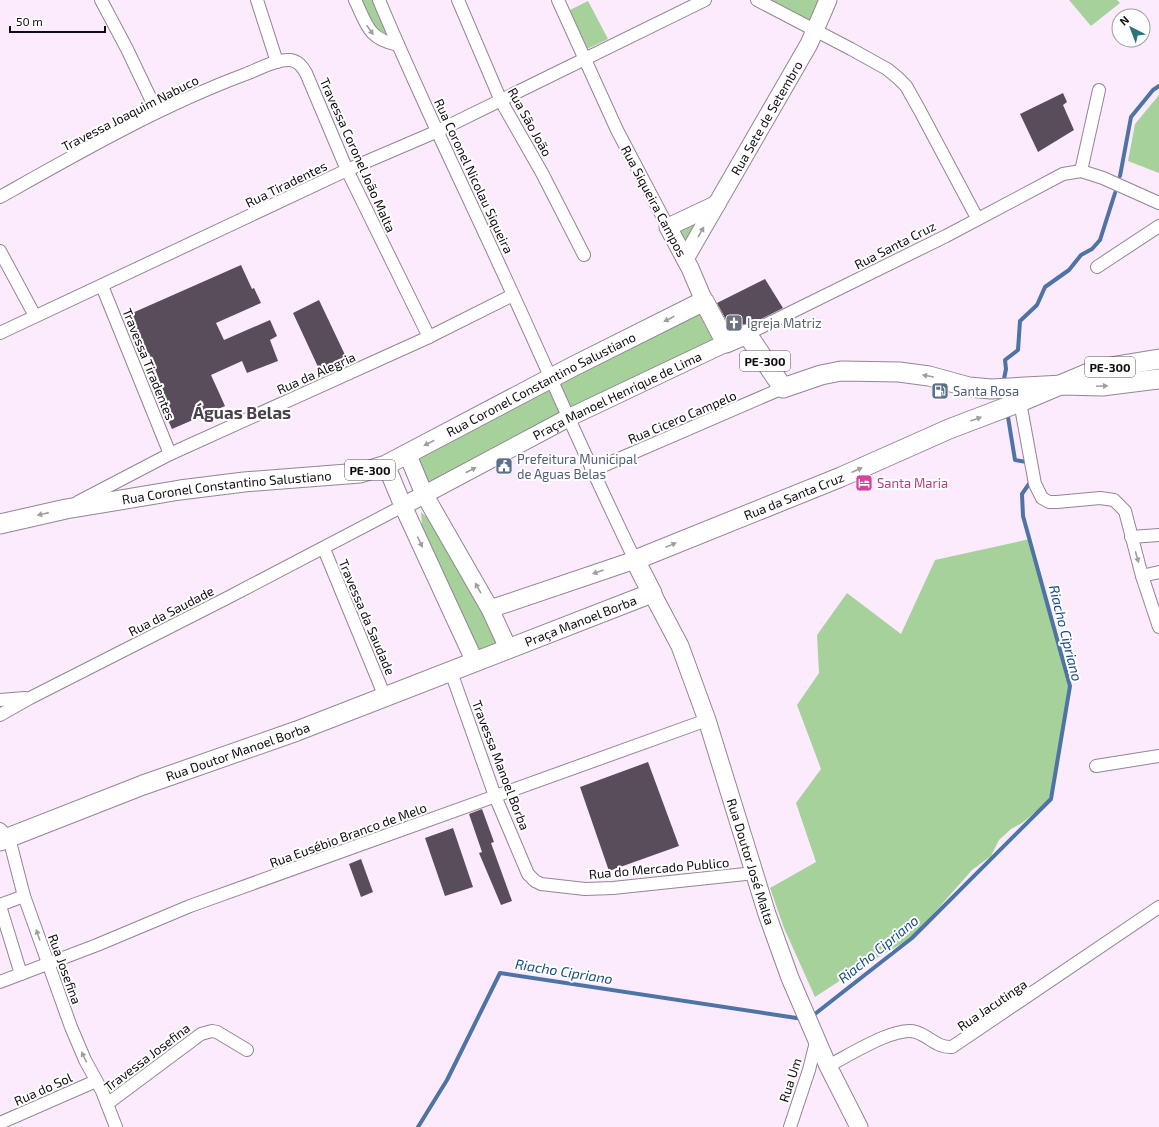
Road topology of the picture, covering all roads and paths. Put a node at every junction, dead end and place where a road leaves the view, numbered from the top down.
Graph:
1 (101, 0) edge
2 (257, 0) edge
3 (355, 0) edge
4 (379, 0) edge
5 (458, 0) edge
6 (558, 0) edge
7 (705, 0) edge
8 (757, 0) edge
9 (828, 0) edge
10 (815, 31) junction
11 (398, 45) junction
12 (584, 59) junction
13 (277, 62) junction
14 (1099, 90) dead end
15 (501, 101) junction
16 (157, 112) junction
17 (438, 131) junction
18 (347, 170) junction
19 (1081, 171) junction
20 (0, 197) edge
21 (1159, 203) edge
22 (717, 204) junction
23 (977, 218) junction
24 (1159, 226) edge
25 (668, 227) junction
26 (0, 251) edge
27 (584, 255) dead end
28 (685, 259) junction
29 (1097, 267) dead end
30 (102, 286) junction
31 (514, 295) junction
32 (704, 301) junction
33 (35, 316) junction
34 (0, 333) edge
35 (747, 334) junction
36 (429, 337) junction
37 (726, 343) junction
38 (1159, 358) edge
39 (550, 379) junction
40 (1159, 379) edge
41 (1063, 385) junction
42 (783, 388) junction
43 (1020, 402) junction
44 (568, 418) junction
45 (407, 453) junction
46 (170, 454) junction
47 (386, 465) junction
48 (591, 471) junction
49 (424, 494) junction
50 (403, 506) junction
51 (66, 509) junction
52 (0, 524) edge
53 (1159, 535) edge
54 (1131, 537) junction
55 (324, 549) junction
56 (635, 560) junction
57 (1159, 572) edge
58 (1142, 576) junction
59 (652, 593) junction
60 (490, 608) junction
61 (1159, 627) edge
62 (508, 648) junction
63 (475, 662) junction
64 (451, 672) junction
65 (385, 697) junction
66 (30, 698) junction
67 (0, 700) edge
68 (0, 715) edge
69 (707, 720) junction
70 (1159, 756) edge
71 (1096, 766) dead end
72 (495, 796) junction
73 (3, 836) edge
74 (525, 868) joint
75 (755, 873) junction
76 (24, 896) junction
77 (0, 905) edge
78 (1159, 907) edge
79 (47, 964) junction
80 (21, 974) junction
81 (0, 982) edge
82 (816, 1042) junction
83 (247, 1050) dead end
84 (828, 1066) junction
85 (96, 1081) junction
86 (107, 1104) junction
87 (0, 1123) edge
88 (116, 1127) edge
89 (790, 1127) edge
90 (859, 1127) edge

1 - 16 street
2 - 13 street
3 -> 11 street
4 - 11 street, Rua Coronel Nicolau Siqueira
5 - 15 street, Rua São João
6 - 12 street
7 - 12 street, Rua Tiradentes
8 - 10 street
9 - 10 street, Rua Sete de Setembro
10 - 22 street, Rua Sete de Setembro
10 - 23 street
11 - 17 street, Rua Coronel Nicolau Siqueira
12 - 15 street, Rua Tiradentes
12 - 25 street, Rua Siqueira Campos
13 - 16 street, Travessa Joaquim Nabuco
13 - 18 street, Travessa Coronel João Malta
14 - 19 street
15 - 17 street, Rua Tiradentes
15 - 27 street, Rua São João
16 - 20 street, Travessa Joaquim Nabuco
17 - 18 street, Rua Tiradentes
17 - 31 street, Rua Coronel Nicolau Siqueira
18 - 30 street, Rua Tiradentes
18 - 36 street, Travessa Coronel João Malta
19 - 21 street
19 - 23 street, Rua Santa Cruz
22 - 25 street
28 -> 22 street, Rua Sete de Setembro
23 - 35 street, Rua Santa Cruz
24 - 29 street
25 - 28 street, Rua Siqueira Campos
26 - 33 street
28 - 32 street, Rua Siqueira Campos
30 - 33 street, Rua Tiradentes
30 - 46 street, Travessa Tiradentes
31 - 36 street, Rua da Alegria
31 - 39 street, Rua Coronel Nicolau Siqueira
32 - 37 main road, Rua Siqueira Campos / PE-300
32 -> 39 main road, Rua Coronel Constantino Salustiano / PE-300
33 - 34 street, Rua Tiradentes
35 - 37 main road, PE-300
35 - 42 main road, PE-300
36 - 46 street, Rua da Alegria
37 - 44 street, Praça Manoel Henrique de Lima
38 - 41 main road, PE-300
39 - 44 street, Rua Coronel Nicolau Siqueira
39 -> 45 main road, Rua Coronel Constantino Salustiano / PE-300
41 -> 40 main road
41 -> 42 main road, PE-300
41 - 43 main road, Rua da Santa Cruz
42 - 48 street, Rua Cicero Campelo
43 - 54 street
56 -> 43 main road, Rua da Santa Cruz
44 - 48 street, Rua Coronel Nicolau Siqueira
49 -> 44 street, Praça Manoel Henrique de Lima
45 - 47 main road, Rua Coronel Constantino Salustiano / PE-300
45 - 49 street
46 - 51 street, Rua da Alegria
47 - 50 street
47 - 51 main road, Rua Coronel Constantino Salustiano / PE-300
48 - 56 street, Rua Coronel Nicolau Siqueira
49 - 50 street, Praça Manoel Henrique de Lima
60 -> 49 street
50 - 55 street
50 -> 63 street
51 -> 52 main road, Rua Coronel Constantino Salustiano / PE-300
53 - 54 street
54 -> 58 street
55 - 65 street, Travessa da Saudade
55 - 66 street, Rua da Saudade
56 - 59 main road
56 -> 60 street
57 - 58 street
58 - 61 street
59 - 62 main road, Praça Manoel Borba
59 - 69 street, Rua Doutor José Malta
60 - 62 street
62 - 63 main road, Praça Manoel Borba
63 - 64 main road, Rua Doutor Manoel Borba
64 - 65 main road, Rua Doutor Manoel Borba
64 - 72 street, Travessa Manoel Borba
65 - 73 main road, Rua Doutor Manoel Borba
66 - 67 street, Rua da Saudade
66 - 68 street, Rua da Saudade
69 - 72 street, Rua Eusébio Branco de Melo
69 - 75 street, Rua Doutor José Malta
70 - 71 street
72 - 74 street, Travessa Manoel Borba
72 - 79 street, Rua Eusébio Branco de Melo
73 - 76 street, Rua Josefina
74 - 75 street, Rua do Mercado Publico
75 - 82 street, Rua Doutor José Malta
76 - 77 street
79 -> 76 street, Rua Josefina
77 - 80 street
78 - 84 street, Rua Jacutinga
79 - 80 street, Rua Eusébio Branco de Melo
85 -> 79 street, Rua Josefina
80 - 81 street, Rua Eusébio Branco de Melo
82 - 84 street, Rua Doutor José Malta
82 - 89 street, Rua Um
83 - 86 street, Travessa Josefina
84 - 90 street, Rua Doutor José Malta
85 - 86 street, Rua Josefina
85 - 87 street, Rua do Sol
86 - 88 street, Rua Josefina

